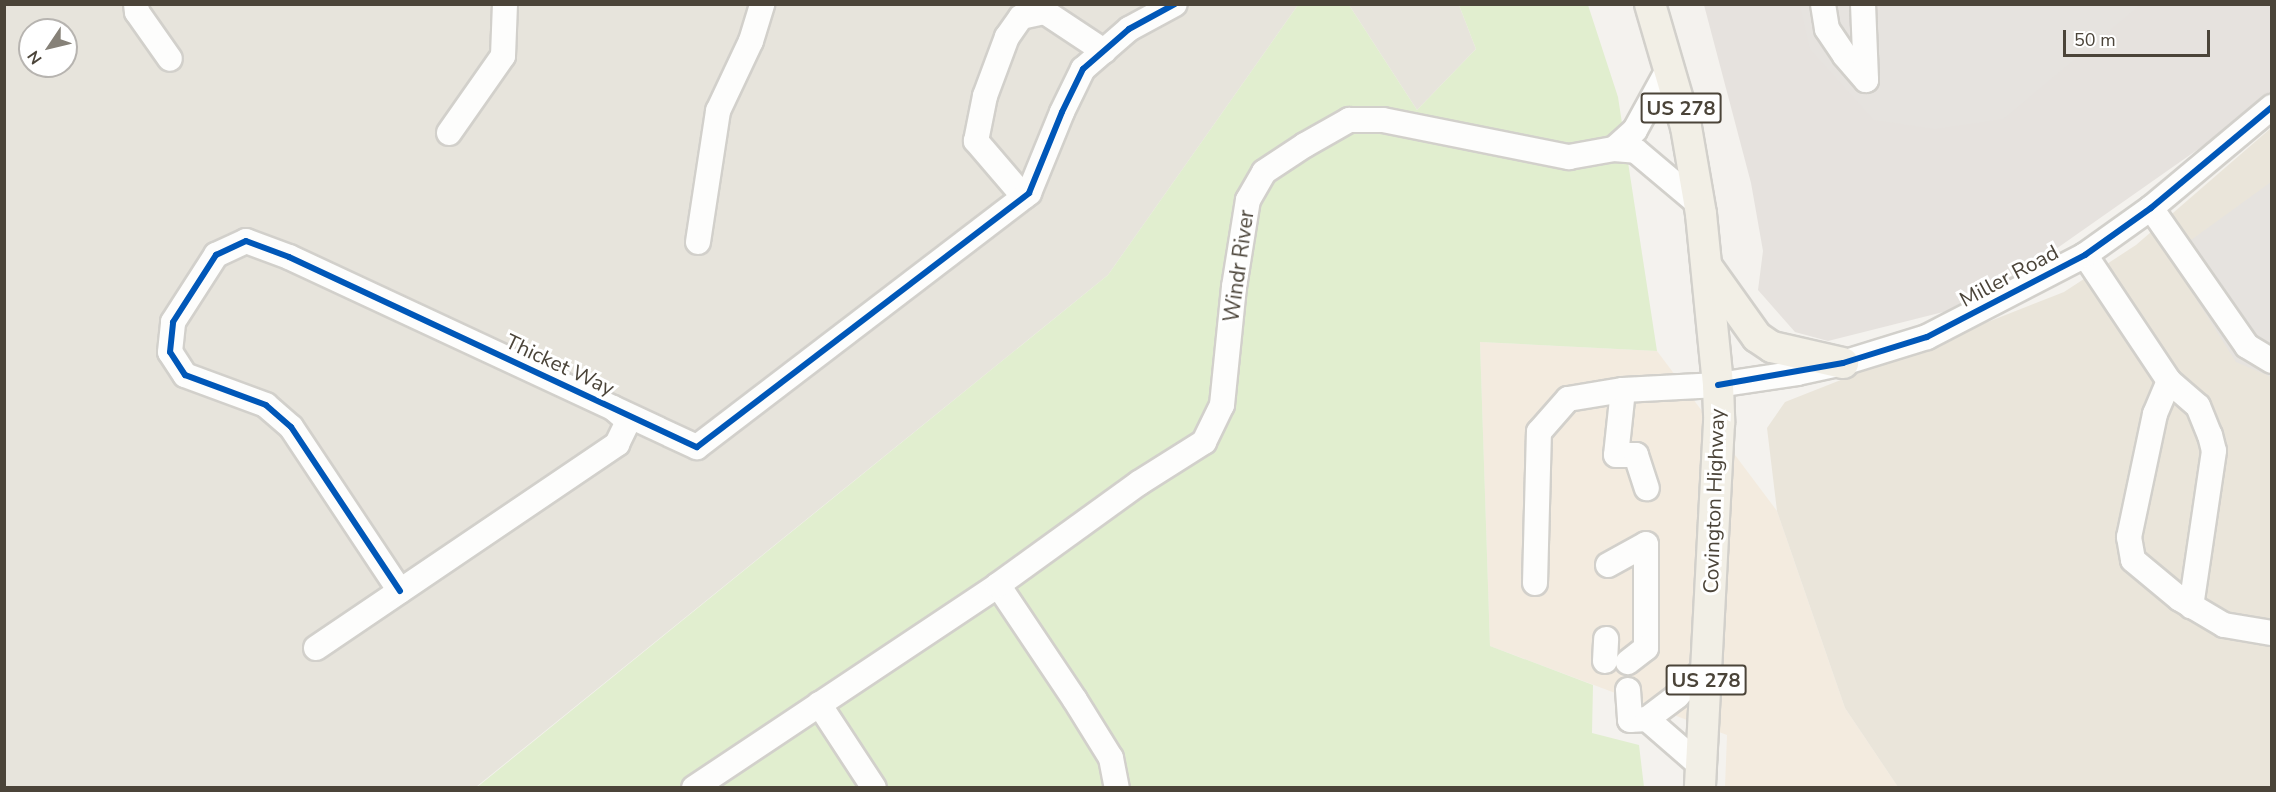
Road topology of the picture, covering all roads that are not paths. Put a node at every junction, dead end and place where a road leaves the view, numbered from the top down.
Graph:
1 (136, 4) edge
2 (505, 4) edge
3 (762, 4) edge
4 (1175, 4) edge
5 (1650, 4) edge
6 (1823, 4) edge
7 (1863, 4) edge
8 (1104, 51) junction
9 (170, 59) dead end
10 (1669, 68) junction
11 (2271, 106) edge
12 (449, 133) dead end
13 (1614, 149) junction
14 (1024, 197) junction
15 (1699, 204) junction
16 (2151, 208) junction
17 (698, 242) dead end
18 (2085, 255) junction
19 (1706, 265) junction
20 (2271, 361) edge
21 (1843, 363) junction
22 (2169, 381) junction
23 (1718, 385) junction
24 (1623, 390) junction
25 (613, 408) junction
26 (1647, 488) dead end
27 (1608, 565) dead end
28 (1535, 583) dead end
29 (998, 585) junction
30 (400, 591) junction
31 (2191, 606) junction
32 (2271, 633) edge
33 (316, 648) dead end
34 (1613, 654) dead end
35 (1706, 667) junction
36 (1628, 690) dead end
37 (819, 704) junction
38 (1647, 719) junction
39 (1701, 777) edge
40 (694, 788) edge
41 (874, 788) edge
42 (1117, 788) edge

1 - 9 street
2 - 12 street
3 - 17 street
4 - 8 street, Thicket Way
5 - 10 main road, Covington Highway / US 278
6 - 7 street
8 - 14 street, Thicket Way
8 - 14 street
10 - 13 street
10 - 15 main road, Covington Highway / US 278
11 - 16 street, Miller Road
13 - 15 street
13 - 29 street, Windr River
14 - 25 street, Thicket Way
15 - 19 main road, Covington Highway / US 278
16 - 18 street, Miller Road
16 - 20 street
18 - 21 street, Miller Road
18 - 22 street
19 - 21 main road
19 - 23 main road, Covington Highway / US 278
21 - 23 street, Miller Road
22 - 31 street
22 - 31 street
23 - 24 street, Miller Road
23 - 35 main road, Covington Highway / US 278
24 - 26 street
24 - 28 street, Miller Road
25 - 30 street, Thicket Way
25 - 30 street, Thicket Way
27 - 34 street
29 - 37 street, Windr River
29 - 42 street
30 - 33 street, Thicket Way
31 - 32 street
35 - 38 street
35 - 39 main road, Covington Highway / US 278
36 - 38 street
37 - 40 street, Windr River
37 - 41 street
38 - 39 street

